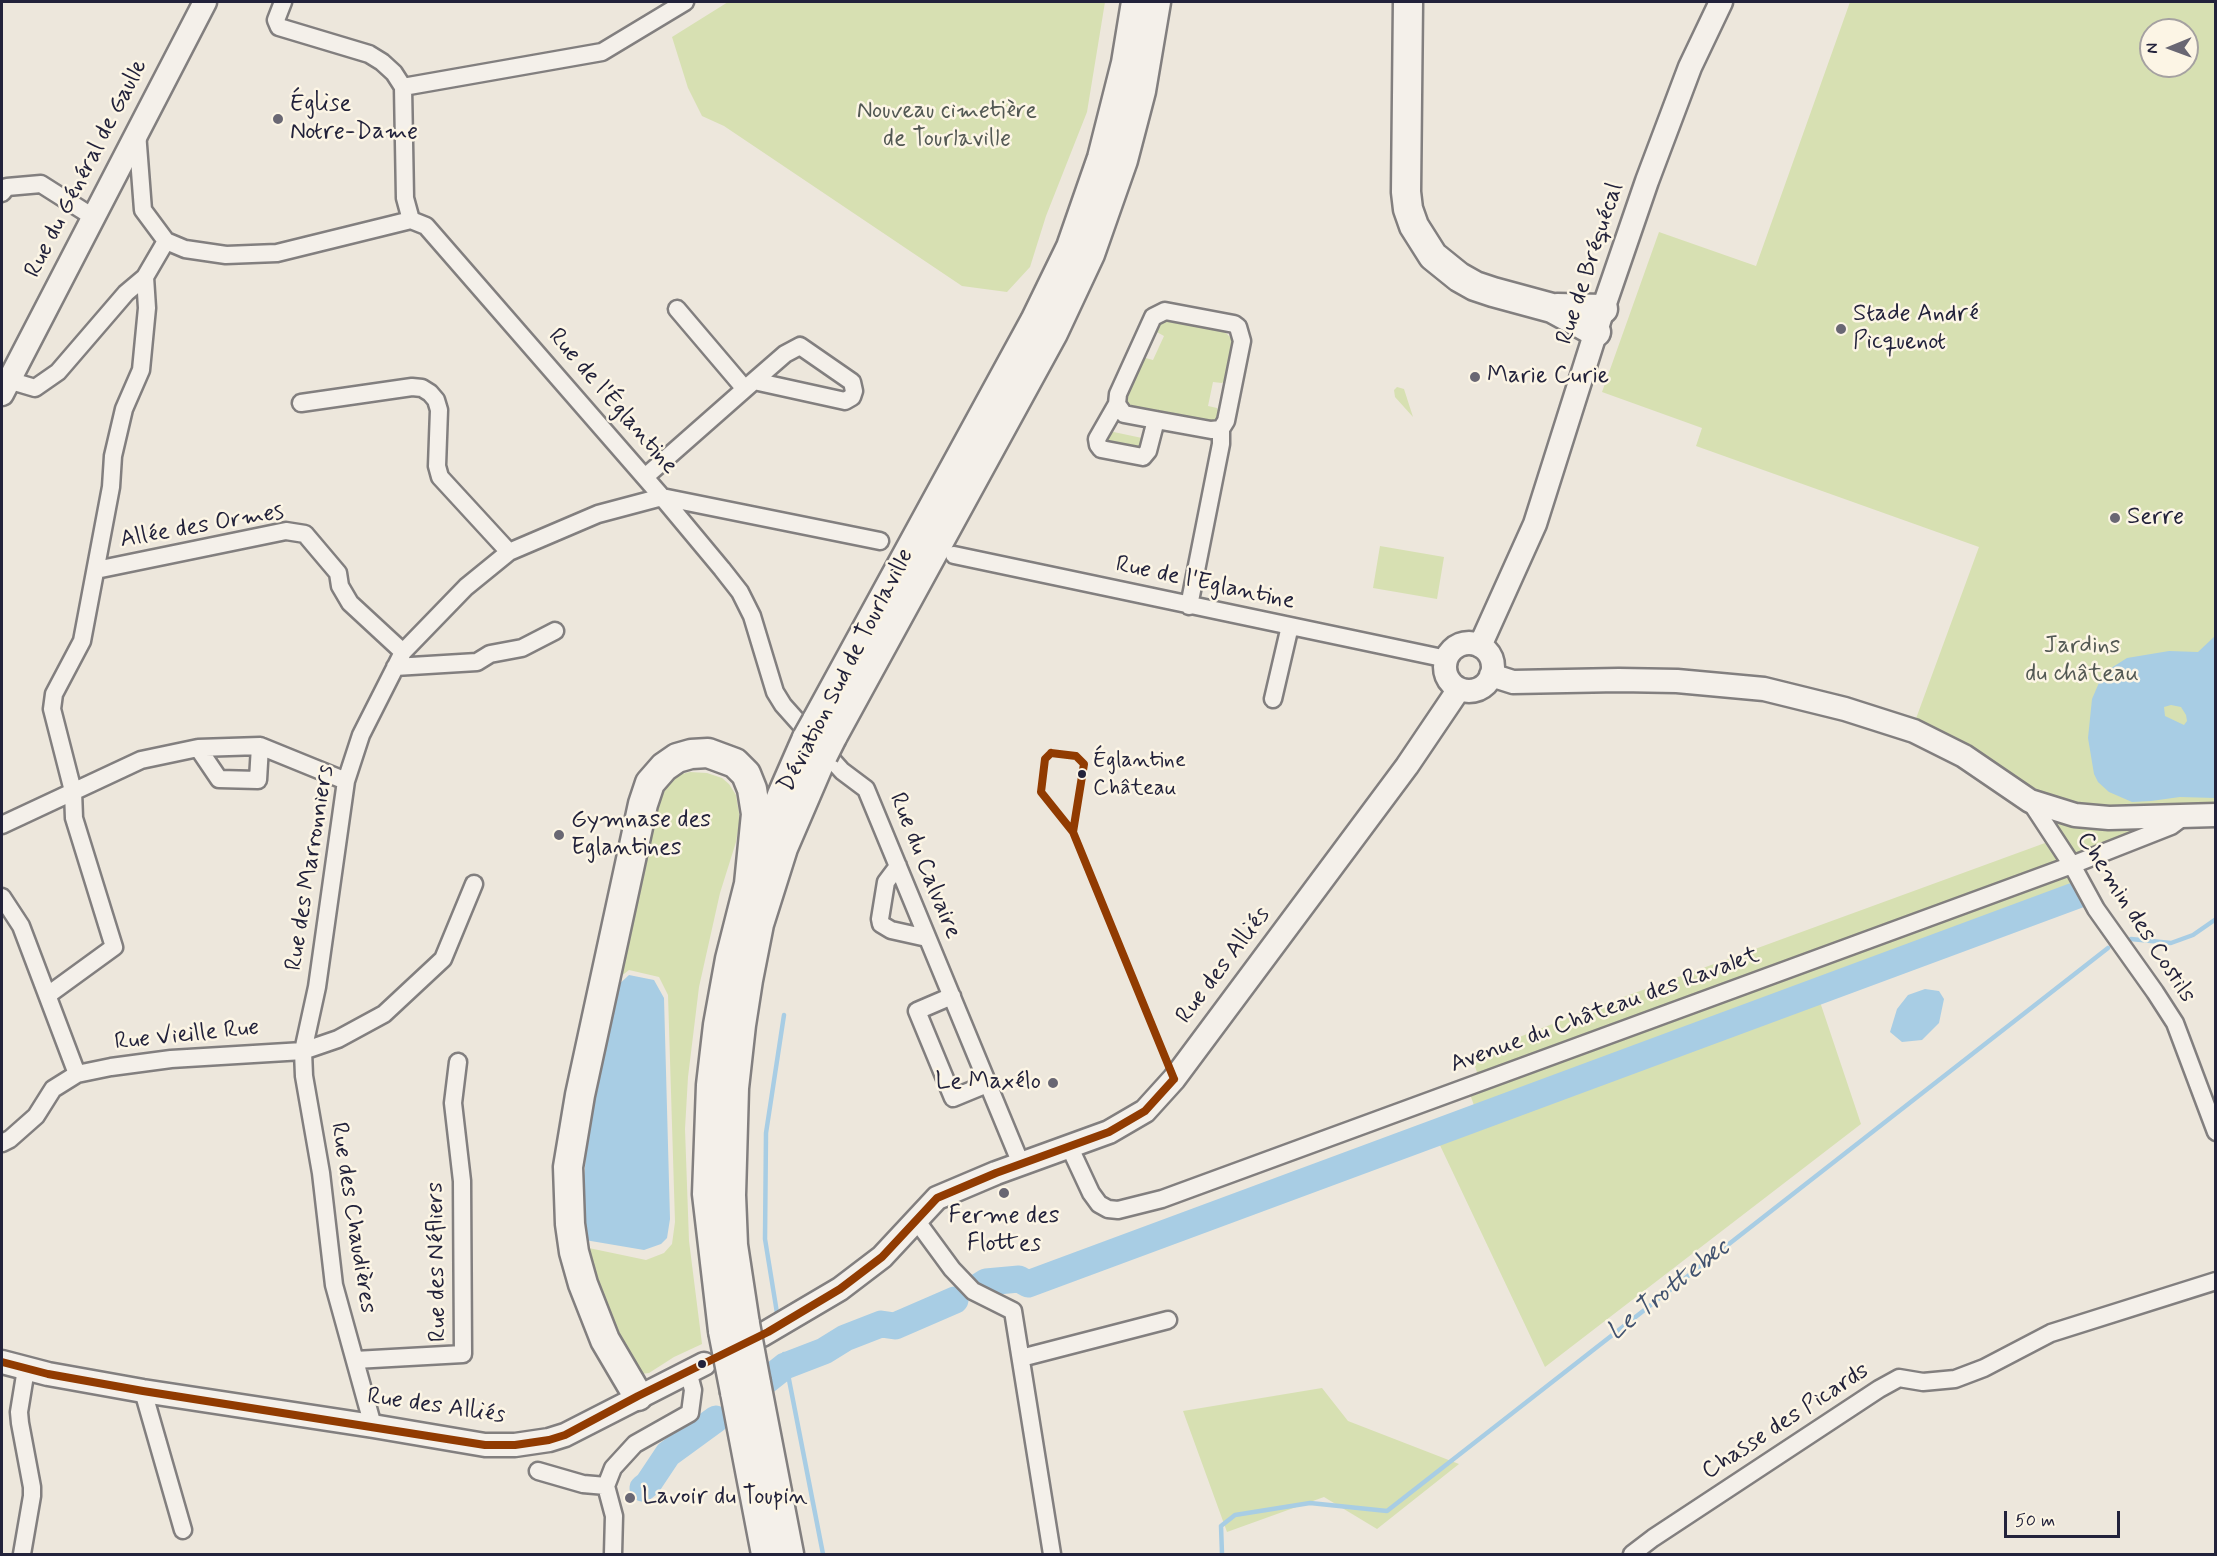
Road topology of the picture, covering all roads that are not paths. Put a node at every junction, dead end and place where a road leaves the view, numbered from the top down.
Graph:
1 (205, 2) edge
2 (283, 2) edge
3 (1122, 2) edge
4 (1136, 2) edge
5 (1408, 2) edge
6 (1721, 2) edge
7 (678, 3) edge
8 (1157, 10) edge
9 (403, 87) junction
10 (1115, 110) junction
11 (137, 132) junction
12 (2, 194) edge
13 (93, 217) junction
14 (419, 223) junction
15 (166, 241) junction
16 (145, 277) junction
17 (677, 309) dead end
18 (1600, 320) junction
19 (750, 385) junction
20 (5, 387) edge
21 (301, 403) dead end
22 (1118, 404) junction
23 (1156, 420) junction
24 (1221, 429) junction
25 (645, 477) junction
26 (662, 497) junction
27 (880, 541) dead end
28 (509, 552) junction
29 (954, 555) dead end
30 (96, 570) junction
31 (1190, 606) junction
32 (1290, 626) junction
33 (555, 631) dead end
34 (1480, 646) junction
35 (403, 652) junction
36 (1447, 659) junction
37 (395, 667) junction
38 (1491, 675) junction
39 (1459, 689) junction
40 (1273, 699) dead end
41 (819, 738) junction
42 (260, 746) junction
43 (198, 748) junction
44 (346, 781) junction
45 (73, 791) junction
46 (2030, 801) junction
47 (2216, 815) edge
48 (2183, 817) junction
49 (2, 825) edge
50 (2072, 865) junction
51 (898, 866) junction
52 (474, 884) dead end
53 (749, 884) junction
54 (2, 897) edge
55 (927, 938) junction
56 (48, 995) junction
57 (952, 996) junction
58 (303, 1051) junction
59 (458, 1062) dead end
60 (78, 1074) junction
61 (987, 1084) junction
62 (2216, 1132) edge
63 (2, 1143) edge
64 (1070, 1148) junction
65 (1021, 1164) junction
66 (916, 1220) junction
67 (2216, 1281) edge
68 (1168, 1320) dead end
69 (743, 1330) junction
70 (1021, 1358) junction
71 (355, 1360) junction
72 (2, 1362) edge
73 (696, 1368) joint
74 (26, 1369) junction
75 (745, 1388) junction
76 (143, 1391) junction
77 (638, 1396) junction
78 (373, 1425) junction
79 (538, 1471) dead end
80 (606, 1486) junction
81 (183, 1530) dead end
82 (22, 1554) edge
83 (613, 1554) edge
84 (766, 1554) edge
85 (789, 1554) edge
86 (1052, 1554) edge
87 (1632, 1554) edge

1 - 11 street, Rue du Général de Gaulle
2 - 9 street
3 - 10 highway
4 - 10 highway, Déviation Sud de Tourlaville
5 - 18 highway
6 - 18 street, Rue de Bréquécal
7 - 9 street
8 - 41 highway, Déviation Sud de Tourlaville
9 - 14 street
10 - 41 highway, Déviation Sud de Tourlaville
11 - 13 street, Rue du Général de Gaulle
11 - 15 street
12 - 13 street
13 - 20 street, Rue du Général de Gaulle
14 - 15 street
14 - 25 street, Rue de l'Églantine
15 - 16 street
16 - 20 street
16 - 30 street
17 - 19 street
18 - 34 street, Rue de Bréquécal
19 - 19 street
19 - 25 street
21 - 28 street
22 - 23 street
22 - 23 street
22 - 24 street
23 - 24 street
24 - 31 street
25 - 26 street, Rue de l'Églantine
26 - 27 street, Rue de l'Églantine
26 - 28 street, Rue des Marronniers
26 - 51 street, Rue du Calvaire
28 - 35 street, Rue des Marronniers
29 - 31 street, Rue de l'Eglantine
30 - 35 street, Allée des Ormes
30 - 45 street
31 - 32 street, Rue de l'Eglantine
32 - 36 street, Rue de l'Eglantine
32 - 40 street
33 - 37 street
34 - 36 street
34 - 38 street
35 - 37 street, Rue des Marronniers
36 - 39 street
37 - 44 street, Rue des Marronniers
38 - 39 street
38 - 46 street
39 - 64 street, Rue des Alliés
41 - 53 highway, Déviation Sud de Tourlaville
41 - 69 highway, Déviation Sud de Tourlaville
42 - 43 street
42 - 43 street
42 - 44 street
43 - 45 street
44 - 58 street, Rue des Marronniers
45 - 49 street
45 - 56 street
46 - 48 street
46 - 50 street, Chemin des Costils
47 - 48 street
48 - 50 street, Avenue du Château des Ravalet
50 - 62 street, Chemin des Costils
50 - 64 street, Avenue du Château des Ravalet
51 - 55 street, Rue du Calvaire
51 - 55 street
52 - 58 street
53 - 69 highway, Déviation Sud de Tourlaville
53 - 77 highway
54 - 56 street
55 - 57 street, Rue du Calvaire
56 - 60 street
57 - 61 street, Rue du Calvaire
57 - 61 street
58 - 60 street, Rue Vieille Rue
58 - 71 street, Rue des Chaudières
59 - 71 street, Rue des Néfliers
60 - 63 street, Rue Vieille Rue
61 - 65 street, Rue du Calvaire
64 - 65 street, Rue des Alliés
65 - 66 street, Rue des Alliés
66 - 69 street, Rue des Alliés
66 - 70 street
67 - 87 street, Chasse des Picards
68 - 70 street
69 - 75 highway, Déviation Sud de Tourlaville, bridge
70 - 86 street
71 - 78 street, Rue des Chaudières
72 - 74 street, Rue des Alliés
73 - 77 street, Rue des Alliés
73 - 80 street
74 - 76 street, Rue des Alliés
74 - 82 street
75 - 84 highway, Déviation Sud de Tourlaville
75 - 85 highway, Déviation Sud de Tourlaville
76 - 78 street, Rue des Alliés
76 - 81 street
77 - 78 street, Rue des Alliés
79 - 80 street
80 - 83 street

